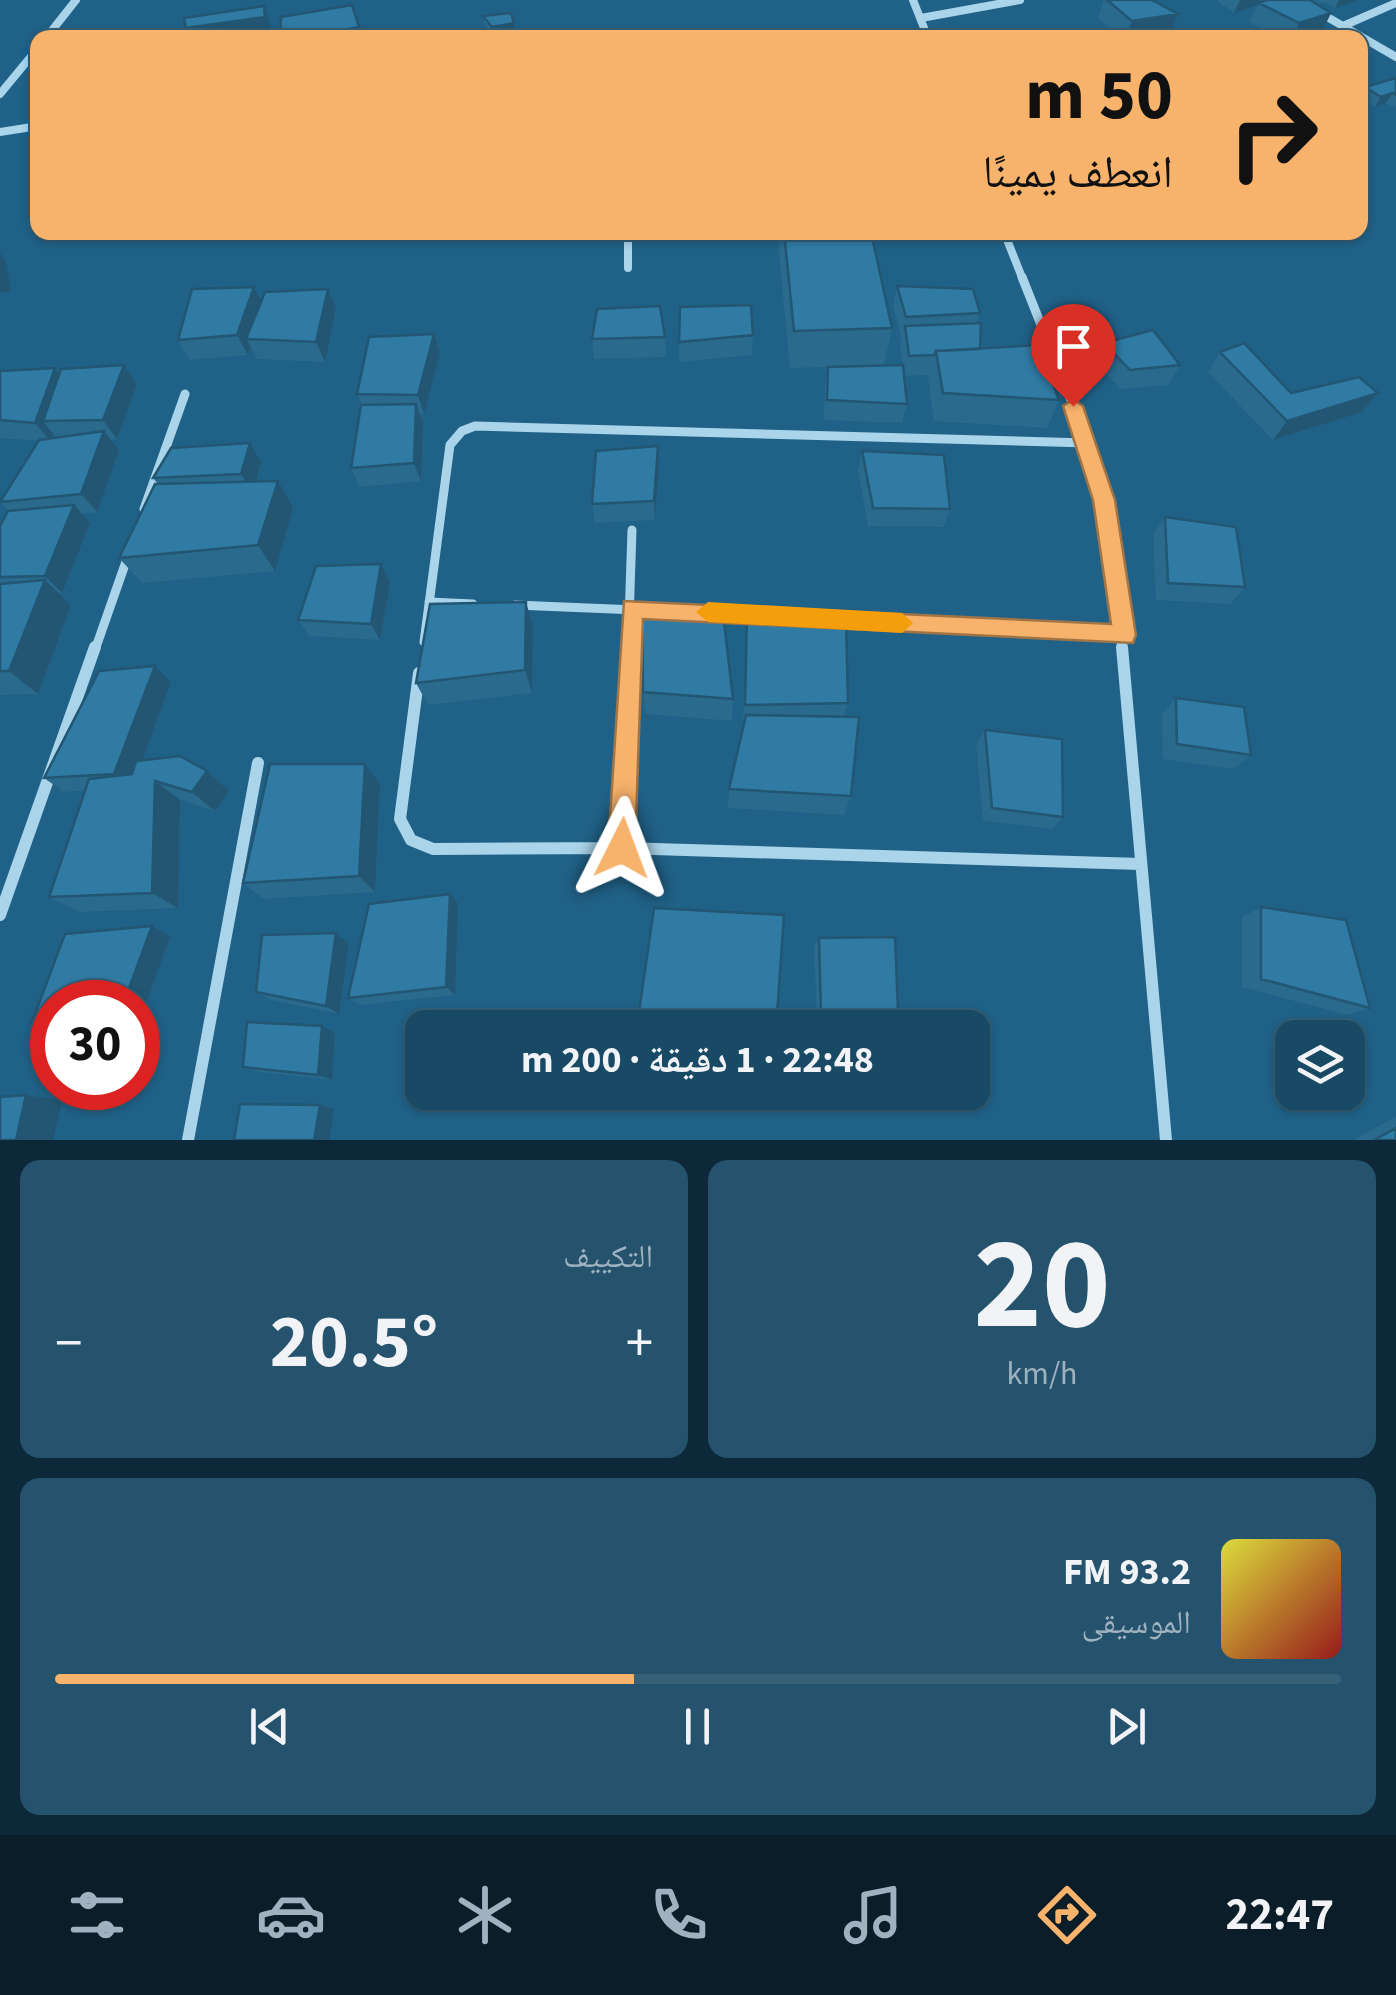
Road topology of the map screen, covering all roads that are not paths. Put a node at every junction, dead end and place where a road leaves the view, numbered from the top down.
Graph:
1 (76, 0) edge
2 (914, 0) edge
3 (1020, 0) edge
4 (1298, 0) edge
5 (1396, 3) edge
6 (920, 18) junction
7 (1342, 26) junction
8 (52, 30) edge
9 (925, 30) edge
10 (1349, 30) edge
11 (1368, 41) edge
12 (1396, 57) edge
13 (30, 58) edge
14 (0, 94) edge
15 (30, 127) edge
16 (0, 132) edge
17 (628, 240) edge
18 (1007, 240) edge
19 (628, 268) dead end
20 (185, 394) dead end
21 (1088, 443) junction
22 (139, 524) edge
23 (632, 530) dead end
24 (132, 543) edge
25 (429, 602) junction
26 (484, 604) edge
27 (503, 604) edge
28 (632, 608) junction
29 (770, 616) edge
30 (829, 619) edge
31 (1124, 635) junction
32 (258, 762) dead end
33 (622, 848) junction
34 (1142, 864) junction
35 (0, 915) edge
36 (188, 1140) edge
37 (1166, 1140) edge

1 - 8 street
2 - 6 street
3 - 6 street
4 - 7 street
5 - 7 street
6 - 9 street
7 - 10 street
11 - 12 street
13 - 14 street
15 - 16 street
17 - 19 street
18 - 21 street
20 - 22 street
21 - 25 street
21 - 31 street
23 - 28 street
24 - 35 street
25 - 26 street
25 - 33 street
27 - 28 street
28 - 29 street
28 - 33 street
30 - 31 street
31 - 34 street
32 - 36 street
33 - 34 street
34 - 37 street

